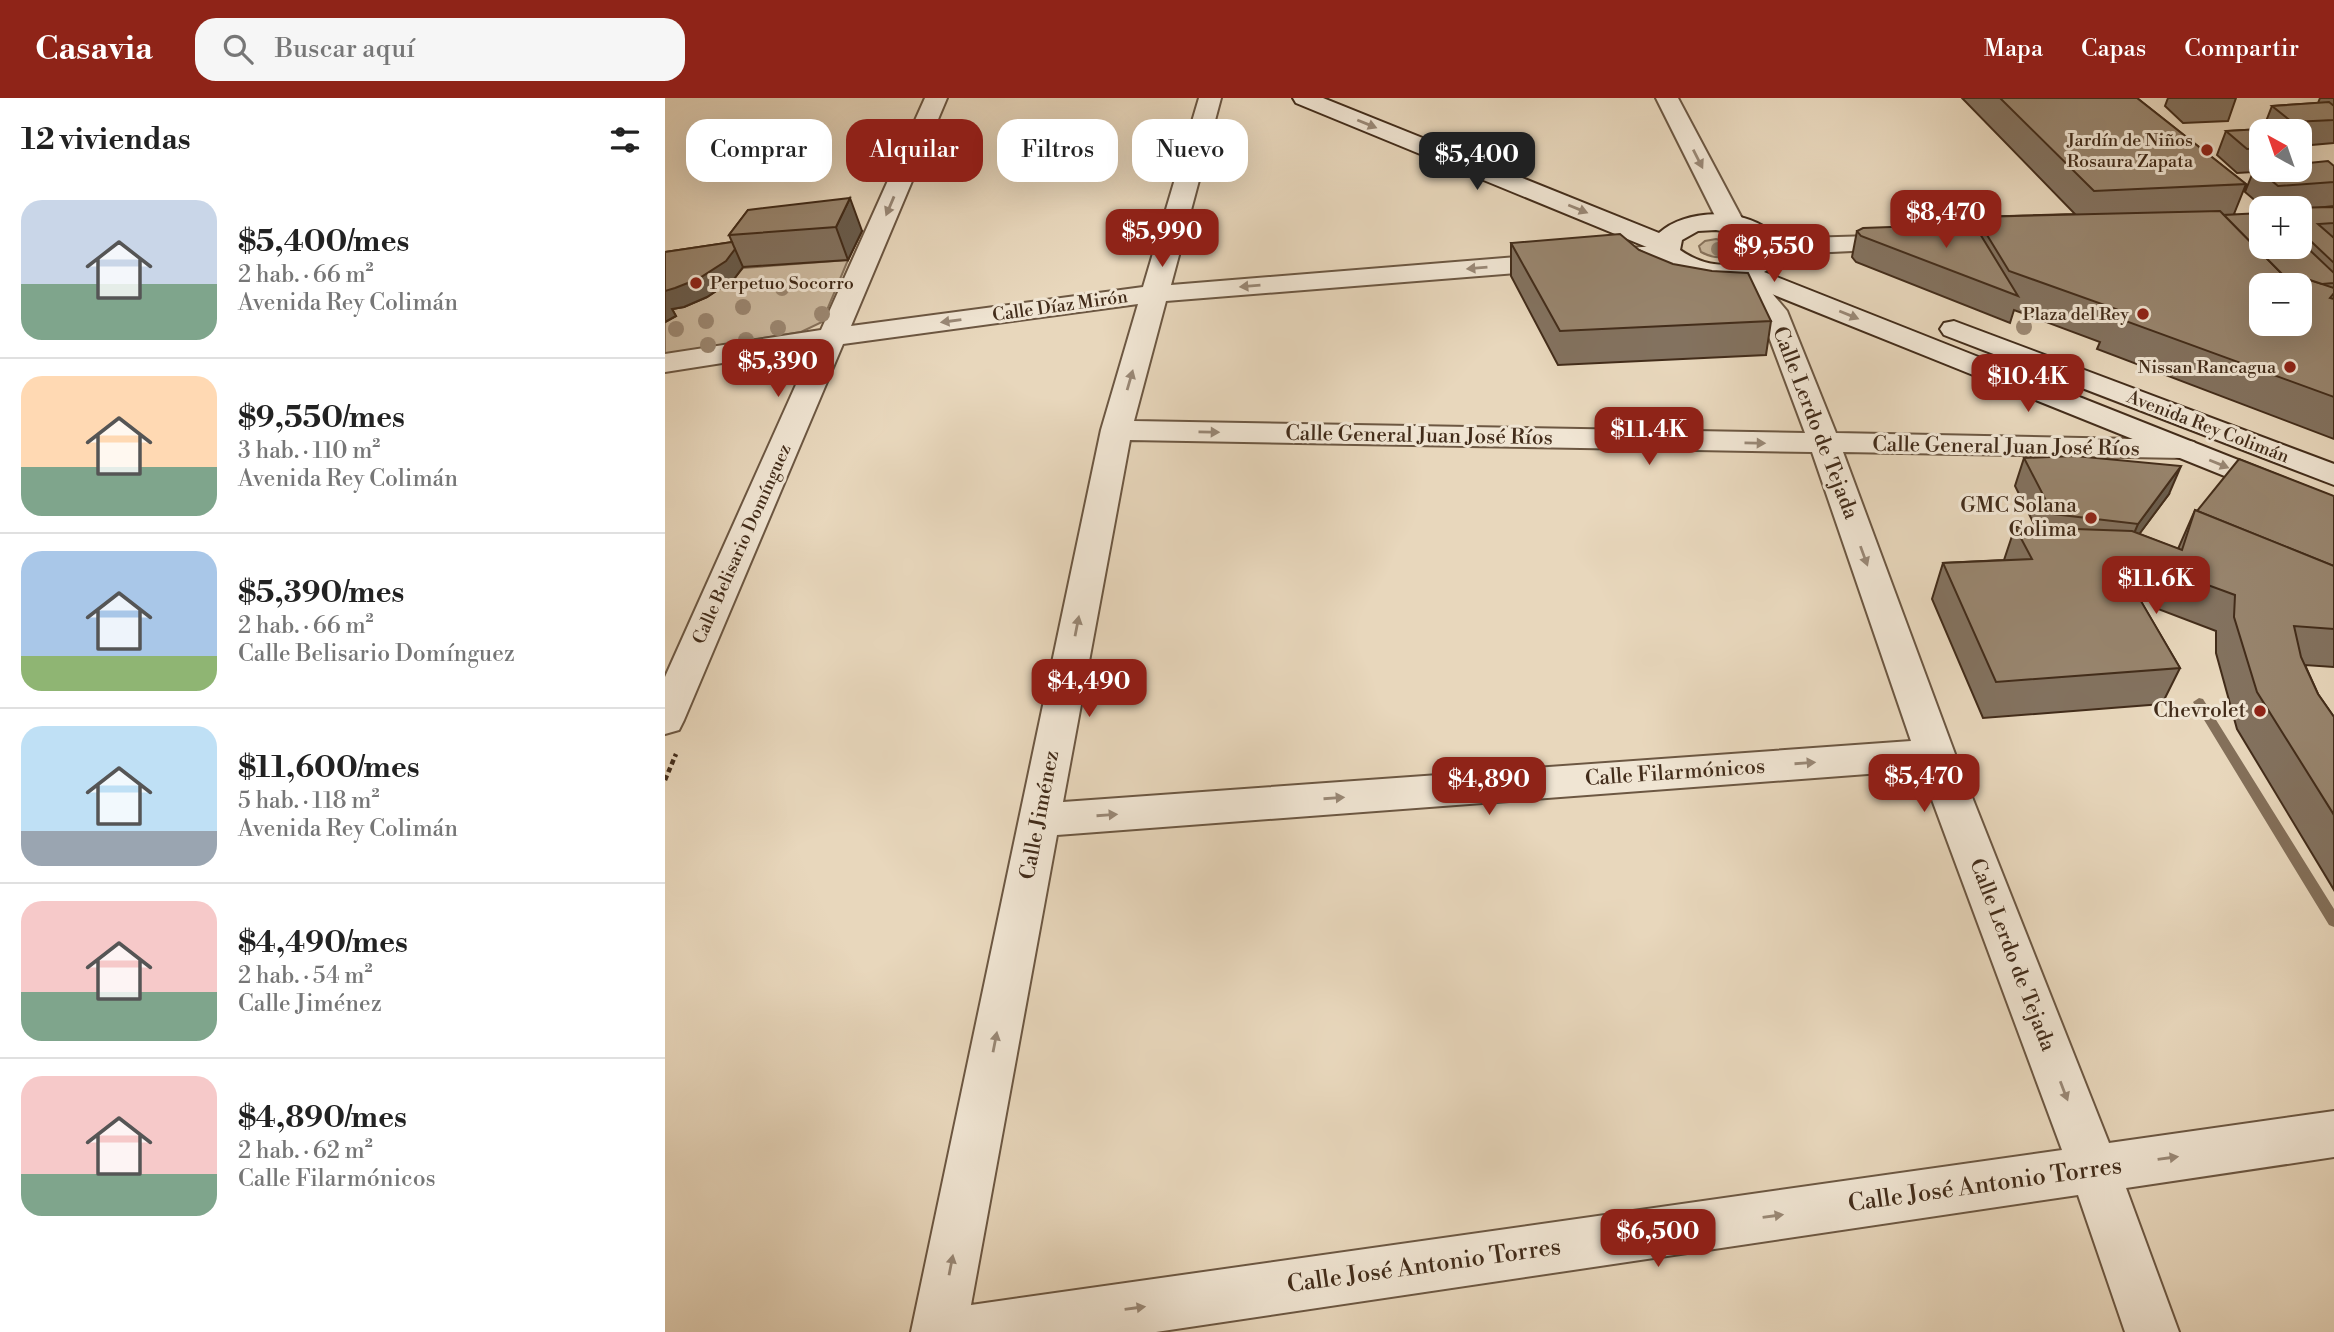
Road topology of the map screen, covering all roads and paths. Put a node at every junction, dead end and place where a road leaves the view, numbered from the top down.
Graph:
1 (936, 98) edge
2 (1210, 98) edge
3 (1304, 98) edge
4 (1357, 98) edge
5 (1667, 98) edge
6 (1522, 162) dead end
7 (1661, 216) dead end
8 (1731, 224) junction
9 (1687, 226) junction
10 (1934, 242) edge
11 (1667, 249) junction
12 (1760, 259) junction
13 (1154, 294) junction
14 (832, 337) junction
15 (665, 363) edge
16 (1116, 430) junction
17 (1825, 444) junction
18 (2183, 449) junction
19 (2334, 475) edge
20 (2334, 510) edge
21 (665, 720) edge
22 (1934, 754) junction
23 (1039, 820) junction
24 (2334, 1134) edge
25 (2094, 1169) junction
26 (938, 1332) edge
27 (971, 1332) edge
28 (2152, 1332) edge

1 -> 14 street, Calle Belisario Domínguez
2 - 13 street, Calle Jiménez
3 -> 11 street
4 - 6 street
5 -> 8 street
7 - 9 street
8 - 9 street
8 - 12 street
9 - 11 street
10 - 12 street
11 - 12 street
11 -> 13 street, Calle Díaz Mirón
12 - 17 street, Calle Lerdo de Tejada
12 -> 18 street, Avenida Rey Colimán
12 - 19 street, Avenida Rey Colimán
13 -> 14 street, Calle Díaz Mirón
16 -> 13 street, Calle Jiménez
14 - 15 street, Calle Díaz Mirón
14 - 21 street, Calle Belisario Domínguez
16 -> 17 street, Calle General Juan José Ríos
23 -> 16 street, Calle Jiménez
17 - 18 street, Calle General Juan José Ríos
17 -> 22 street, Calle Lerdo de Tejada
18 -> 20 street, Avenida Rey Colimán
23 -> 22 street, Calle Filarmónicos
22 -> 25 street, Calle Lerdo de Tejada
26 -> 23 street, Calle Jiménez
25 -> 24 street, Calle José Antonio Torres
27 -> 25 street, Calle José Antonio Torres
25 - 28 street, Calle Lerdo de Tejada

